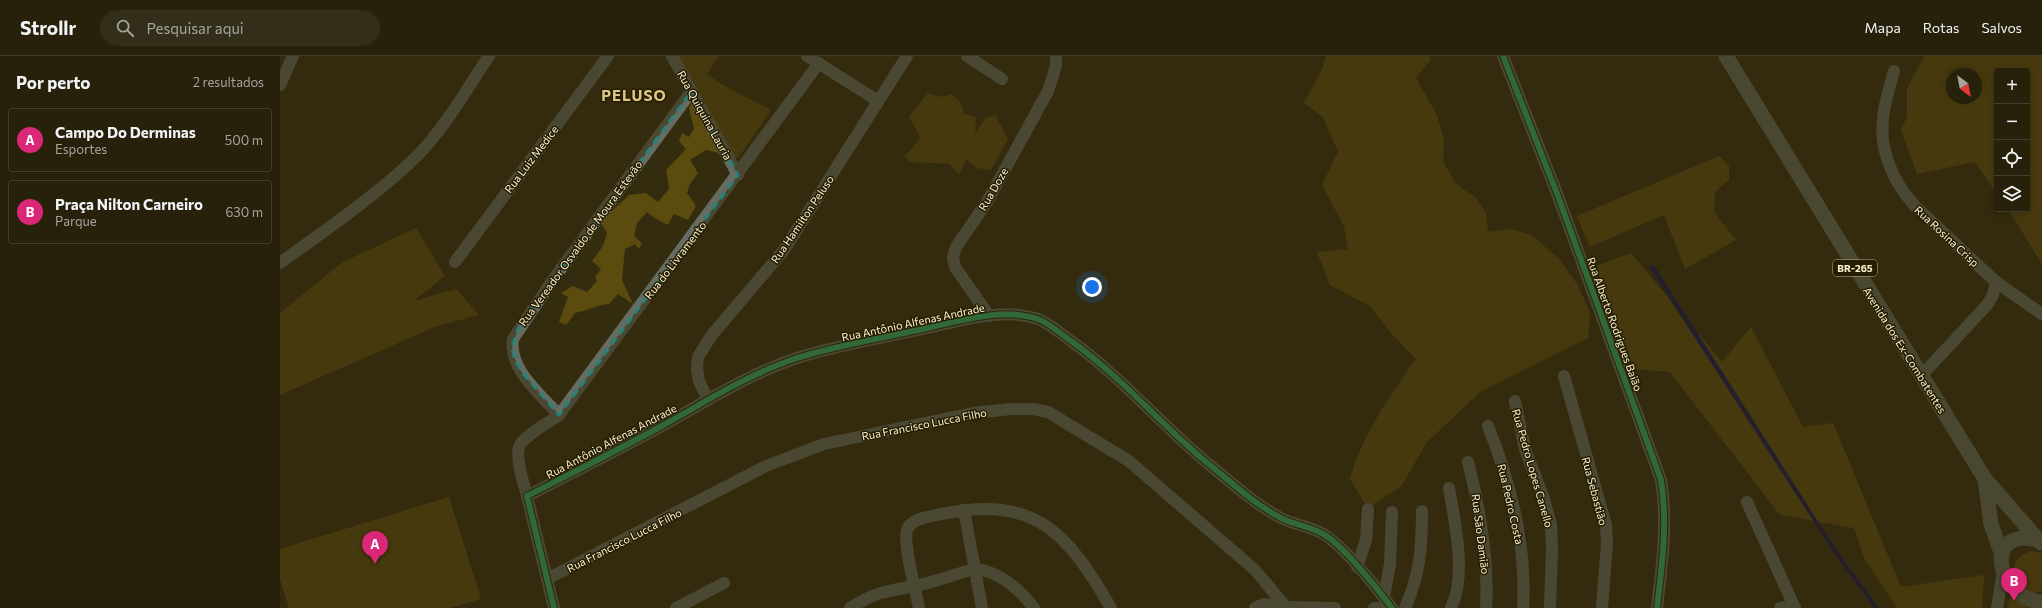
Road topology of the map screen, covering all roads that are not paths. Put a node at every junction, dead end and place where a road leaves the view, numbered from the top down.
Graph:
1 (293, 56) edge
2 (489, 56) edge
3 (608, 56) edge
4 (672, 56) edge
5 (807, 56) edge
6 (907, 56) edge
7 (967, 56) edge
8 (1056, 56) edge
9 (1503, 56) edge
10 (1726, 56) edge
11 (819, 64) junction
12 (1894, 71) dead end
13 (1002, 79) dead end
14 (280, 85) edge
15 (691, 92) junction
16 (878, 101) junction
17 (738, 174) junction
18 (455, 262) dead end
19 (280, 263) edge
20 (1996, 282) junction
21 (2042, 314) edge
22 (988, 316) junction
23 (1564, 376) dead end
24 (1920, 376) junction
25 (708, 400) junction
26 (1515, 401) dead end
27 (560, 415) junction
28 (1488, 426) dead end
29 (1468, 462) dead end
30 (1985, 479) junction
31 (1449, 488) dead end
32 (527, 496) junction
33 (1747, 502) dead end
34 (1368, 509) dead end
35 (964, 510) junction
36 (1422, 511) dead end
37 (1392, 512) dead end
38 (2041, 542) edge
39 (2002, 555) junction
40 (1357, 566) junction
41 (975, 569) junction
42 (2003, 570) junction
43 (547, 579) junction
44 (724, 583) dead end
45 (915, 586) junction
46 (1384, 597) junction
47 (2042, 602) edge
48 (1286, 607) junction
49 (1794, 607) edge
50 (554, 608) edge
51 (676, 608) edge
52 (850, 608) edge
53 (919, 608) edge
54 (982, 608) edge
55 (1034, 608) edge
56 (1111, 608) edge
57 (1254, 608) edge
58 (1335, 608) edge
59 (1374, 608) edge
60 (1392, 608) edge
61 (1405, 608) edge
62 (1451, 608) edge
63 (1486, 608) edge
64 (1523, 608) edge
65 (1550, 608) edge
66 (1602, 608) edge
67 (1658, 608) edge
68 (1780, 608) edge
69 (1997, 608) edge

1 - 14 street
2 - 19 street
3 - 18 street, Rua Luiz Medice
4 - 15 street, Rua Quiquina Lauria
5 - 11 street
6 - 16 street, Rua Hamilton Peluso
7 - 13 street
8 - 22 street, Rua Doze
9 - 67 street, Rua Alberto Rodrigues Baião
10 - 24 main road, Avenida dos Ex-Combatentes / BR-265
11 - 16 street
11 - 17 street, Rua do Livramento
12 - 20 street, Rua Rosina Crisp
15 - 17 street, Rua Quiquina Lauria
15 - 27 street, Rua Vereador Osvaldo de Moura Estevão
16 - 25 street, Rua Hamilton Peluso
17 - 27 street, Rua do Livramento
20 - 21 street, Rua Rosina Crisp
20 - 24 street
22 - 25 street, Rua Antônio Alfenas Andrade
22 - 40 street, Rua Antônio Alfenas Andrade
23 - 66 street, Rua Sebastião
24 - 30 main road, Avenida dos Ex-Combatentes / BR-265
25 - 32 street, Rua Antônio Alfenas Andrade
26 - 65 street, Rua Pedro Lopes Canello
27 - 32 street, Rua do Livramento
28 - 64 street, Rua Pedro Costa
29 - 63 street, Rua São Damião
30 - 38 main road, Avenida dos Ex-Combatentes / BR-265
30 - 39 main road, Avenida dos Ex-Combatentes / BR-265
31 - 62 street
32 - 43 street
33 - 49 street
34 - 40 street
35 - 41 street
35 - 45 street
35 - 56 street
36 - 61 street
37 - 46 street
38 - 39 main road, BR-265
39 - 42 main road, BR-265
40 - 46 street, Rua Antônio Alfenas Andrade
41 - 45 street
41 - 54 street
41 - 55 street
42 - 47 main road, BR-265
42 - 69 street
43 - 48 street, Rua Francisco Lucca Filho
43 - 50 street
44 - 51 street
45 - 52 street
45 - 53 street
46 - 60 street, Rua Antônio Alfenas Andrade
48 - 57 street
48 - 58 street
49 - 68 street
59 - 60 street

